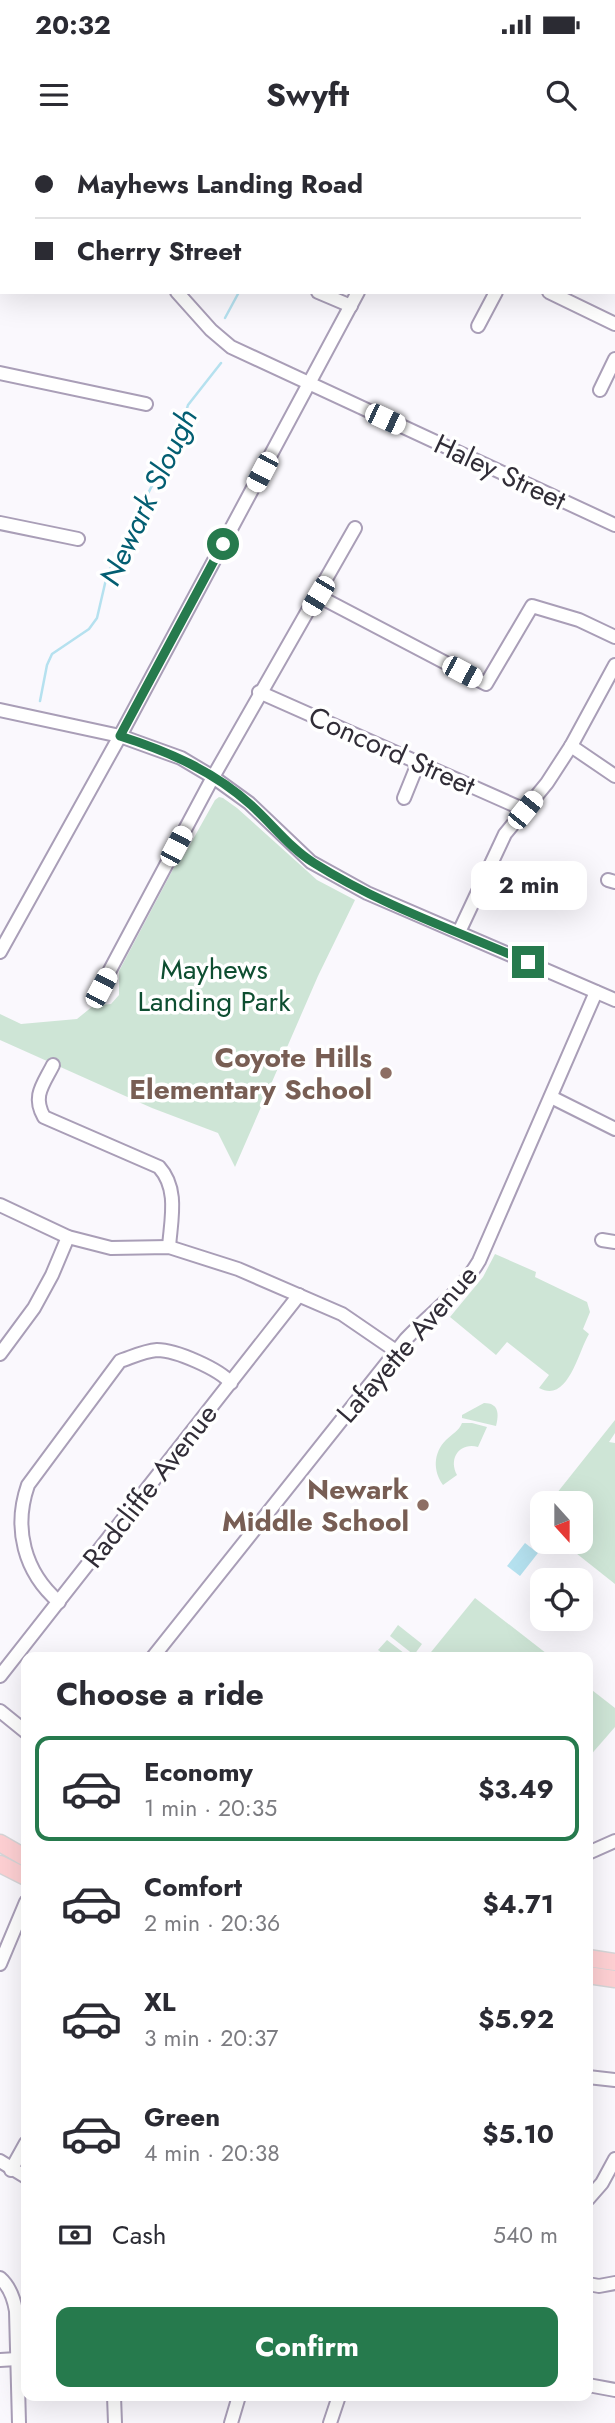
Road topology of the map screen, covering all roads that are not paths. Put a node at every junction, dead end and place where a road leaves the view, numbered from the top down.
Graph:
1 (179, 294) edge
2 (323, 294) edge
3 (357, 294) edge
4 (495, 294) edge
5 (552, 294) edge
6 (351, 306) junction
7 (615, 324) edge
8 (478, 326) dead end
9 (615, 359) edge
10 (0, 373) edge
11 (310, 383) junction
12 (600, 390) dead end
13 (146, 404) dead end
14 (0, 523) edge
15 (615, 525) edge
16 (355, 528) dead end
17 (78, 539) dead end
18 (318, 596) junction
19 (615, 637) edge
20 (615, 665) edge
21 (259, 692) junction
22 (0, 710) edge
23 (120, 736) junction
24 (571, 746) junction
25 (419, 761) junction
26 (213, 776) junction
27 (615, 776) edge
28 (404, 798) dead end
29 (525, 810) junction
30 (459, 932) junction
31 (0, 952) edge
32 (101, 988) dead end
33 (596, 992) junction
34 (615, 1000) edge
35 (53, 1065) dead end
36 (551, 1097) junction
37 (615, 1129) edge
38 (0, 1205) edge
39 (68, 1237) junction
40 (169, 1247) junction
41 (299, 1295) junction
42 (396, 1351) junction
43 (0, 1354) edge
44 (231, 1383) junction
45 (59, 1602) junction
46 (157, 1652) edge
47 (0, 1676) edge
48 (0, 1711) edge
49 (21, 1728) edge
50 (615, 1841) edge
51 (0, 1843) edge
52 (593, 1851) edge
53 (21, 1855) edge
54 (0, 1864) edge
55 (21, 1874) edge
56 (21, 1914) edge
57 (593, 1959) edge
58 (615, 1962) edge
59 (0, 1964) edge
60 (593, 1976) edge
61 (615, 1979) edge
62 (593, 2078) edge
63 (615, 2080) edge
64 (21, 2152) edge
65 (615, 2159) edge
66 (0, 2161) edge
67 (11, 2170) junction
68 (21, 2175) edge
69 (593, 2193) edge
70 (0, 2278) edge
71 (615, 2283) edge
72 (593, 2285) edge
73 (17, 2359) junction
74 (0, 2360) edge
75 (593, 2386) edge
76 (615, 2390) edge
77 (114, 2401) edge
78 (238, 2401) edge
79 (337, 2401) edge
80 (19, 2423) edge
81 (116, 2423) edge
82 (231, 2423) edge
83 (330, 2423) edge

1 - 11 street, Haley Street
2 - 6 street
3 - 6 street
4 - 8 street
5 - 7 street
6 - 11 street
9 - 12 street
10 - 13 street
11 - 15 street, Haley Street
11 - 23 street
14 - 17 street
16 - 18 street
18 - 19 street
18 - 21 street
20 - 24 street
21 - 25 street, Concord Street
21 - 26 street
22 - 23 street
23 - 26 street
23 - 31 street
24 - 27 street
24 - 29 street
25 - 28 street
25 - 29 street, Concord Street
26 - 30 street
26 - 32 street
29 - 30 street
30 - 33 street
33 - 34 street
33 - 36 street, Lafayette Avenue
35 - 40 street
36 - 37 street
36 - 42 street, Lafayette Avenue
38 - 39 street
39 - 40 street
39 - 43 street
40 - 41 street
41 - 42 street
41 - 44 street, Radcliffe Avenue
42 - 46 street, Lafayette Avenue
44 - 45 street, Radcliffe Avenue
44 - 45 street
45 - 47 street, Radcliffe Avenue
48 - 49 street
50 - 52 street
51 - 53 main road
54 - 55 main road
56 - 59 street
57 - 58 main road
60 - 61 main road
62 - 63 street
64 - 67 street
65 - 69 street
66 - 67 street
67 - 68 street
70 - 73 street
71 - 72 street
73 - 74 street
73 - 80 street
75 - 76 street
77 - 81 street
78 - 82 street
79 - 83 street

